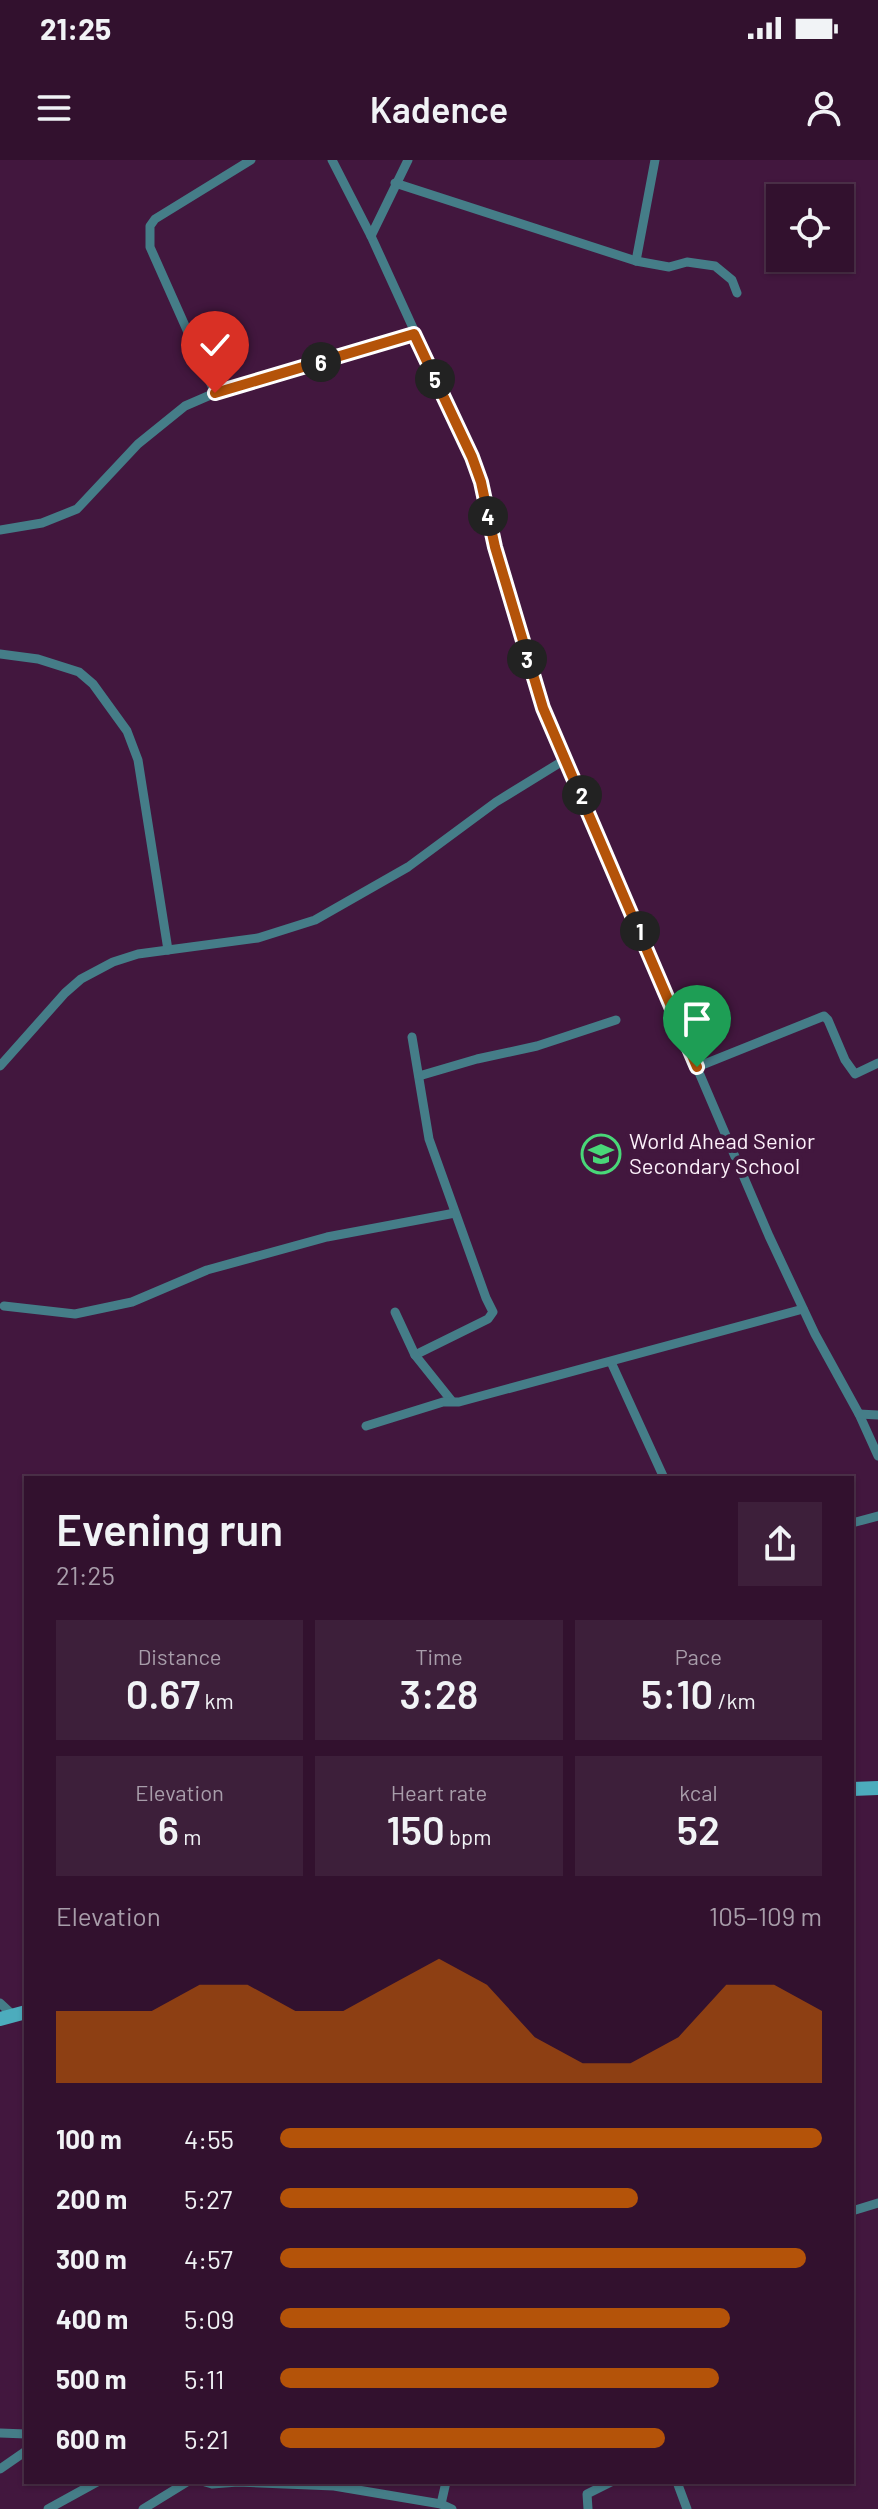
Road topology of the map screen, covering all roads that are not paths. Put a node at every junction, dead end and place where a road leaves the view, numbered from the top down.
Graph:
1 (251, 160) edge
2 (332, 160) edge
3 (408, 160) edge
4 (655, 160) edge
5 (395, 183) junction
6 (371, 236) junction
7 (636, 261) junction
8 (737, 293) dead end
9 (414, 334) junction
10 (215, 393) junction
11 (0, 530) edge
12 (0, 654) edge
13 (566, 759) junction
14 (168, 950) junction
15 (616, 1020) dead end
16 (412, 1037) dead end
17 (878, 1063) edge
18 (0, 1066) edge
19 (697, 1067) junction
20 (419, 1076) junction
21 (455, 1213) junction
22 (4, 1306) dead end
23 (803, 1309) junction
24 (395, 1312) dead end
25 (415, 1355) junction
26 (611, 1362) junction
27 (451, 1400) junction
28 (859, 1414) junction
29 (878, 1415) edge
30 (366, 1426) dead end
31 (878, 1456) edge
32 (663, 1476) edge
33 (878, 1516) edge
34 (854, 1522) edge
35 (878, 1788) edge
36 (854, 1789) edge
37 (0, 2003) edge
38 (13, 2016) edge
39 (878, 2203) edge
40 (854, 2210) edge
41 (0, 2433) edge
42 (24, 2434) edge
43 (24, 2452) edge
44 (0, 2469) edge
45 (93, 2484) edge
46 (184, 2484) edge
47 (286, 2484) edge
48 (446, 2484) edge
49 (607, 2484) edge
50 (678, 2484) edge
51 (360, 2486) edge
52 (441, 2504) junction
53 (48, 2509) edge
54 (143, 2509) edge
55 (452, 2509) edge
56 (588, 2509) edge
57 (687, 2509) edge

1 - 10 street
2 - 6 street
3 - 5 street
4 - 7 street
5 - 6 street
5 - 7 street
6 - 9 street
7 - 8 street
9 - 10 street
9 - 13 street
10 - 11 street
12 - 14 street
13 - 14 street
13 - 19 street
14 - 18 street
15 - 20 street
16 - 20 street
17 - 19 street
19 - 23 street
20 - 21 street
21 - 22 street
21 - 25 street
23 - 26 street
23 - 28 street
24 - 25 street
25 - 27 street
26 - 27 street
26 - 32 street
27 - 30 street
28 - 29 street
28 - 31 street
33 - 34 street
35 - 36 main road
37 - 38 street
39 - 40 street
41 - 42 street
43 - 44 street
45 - 53 street
46 - 54 street
47 - 51 street
48 - 52 street
49 - 56 street
50 - 57 street
51 - 52 street
52 - 55 street

